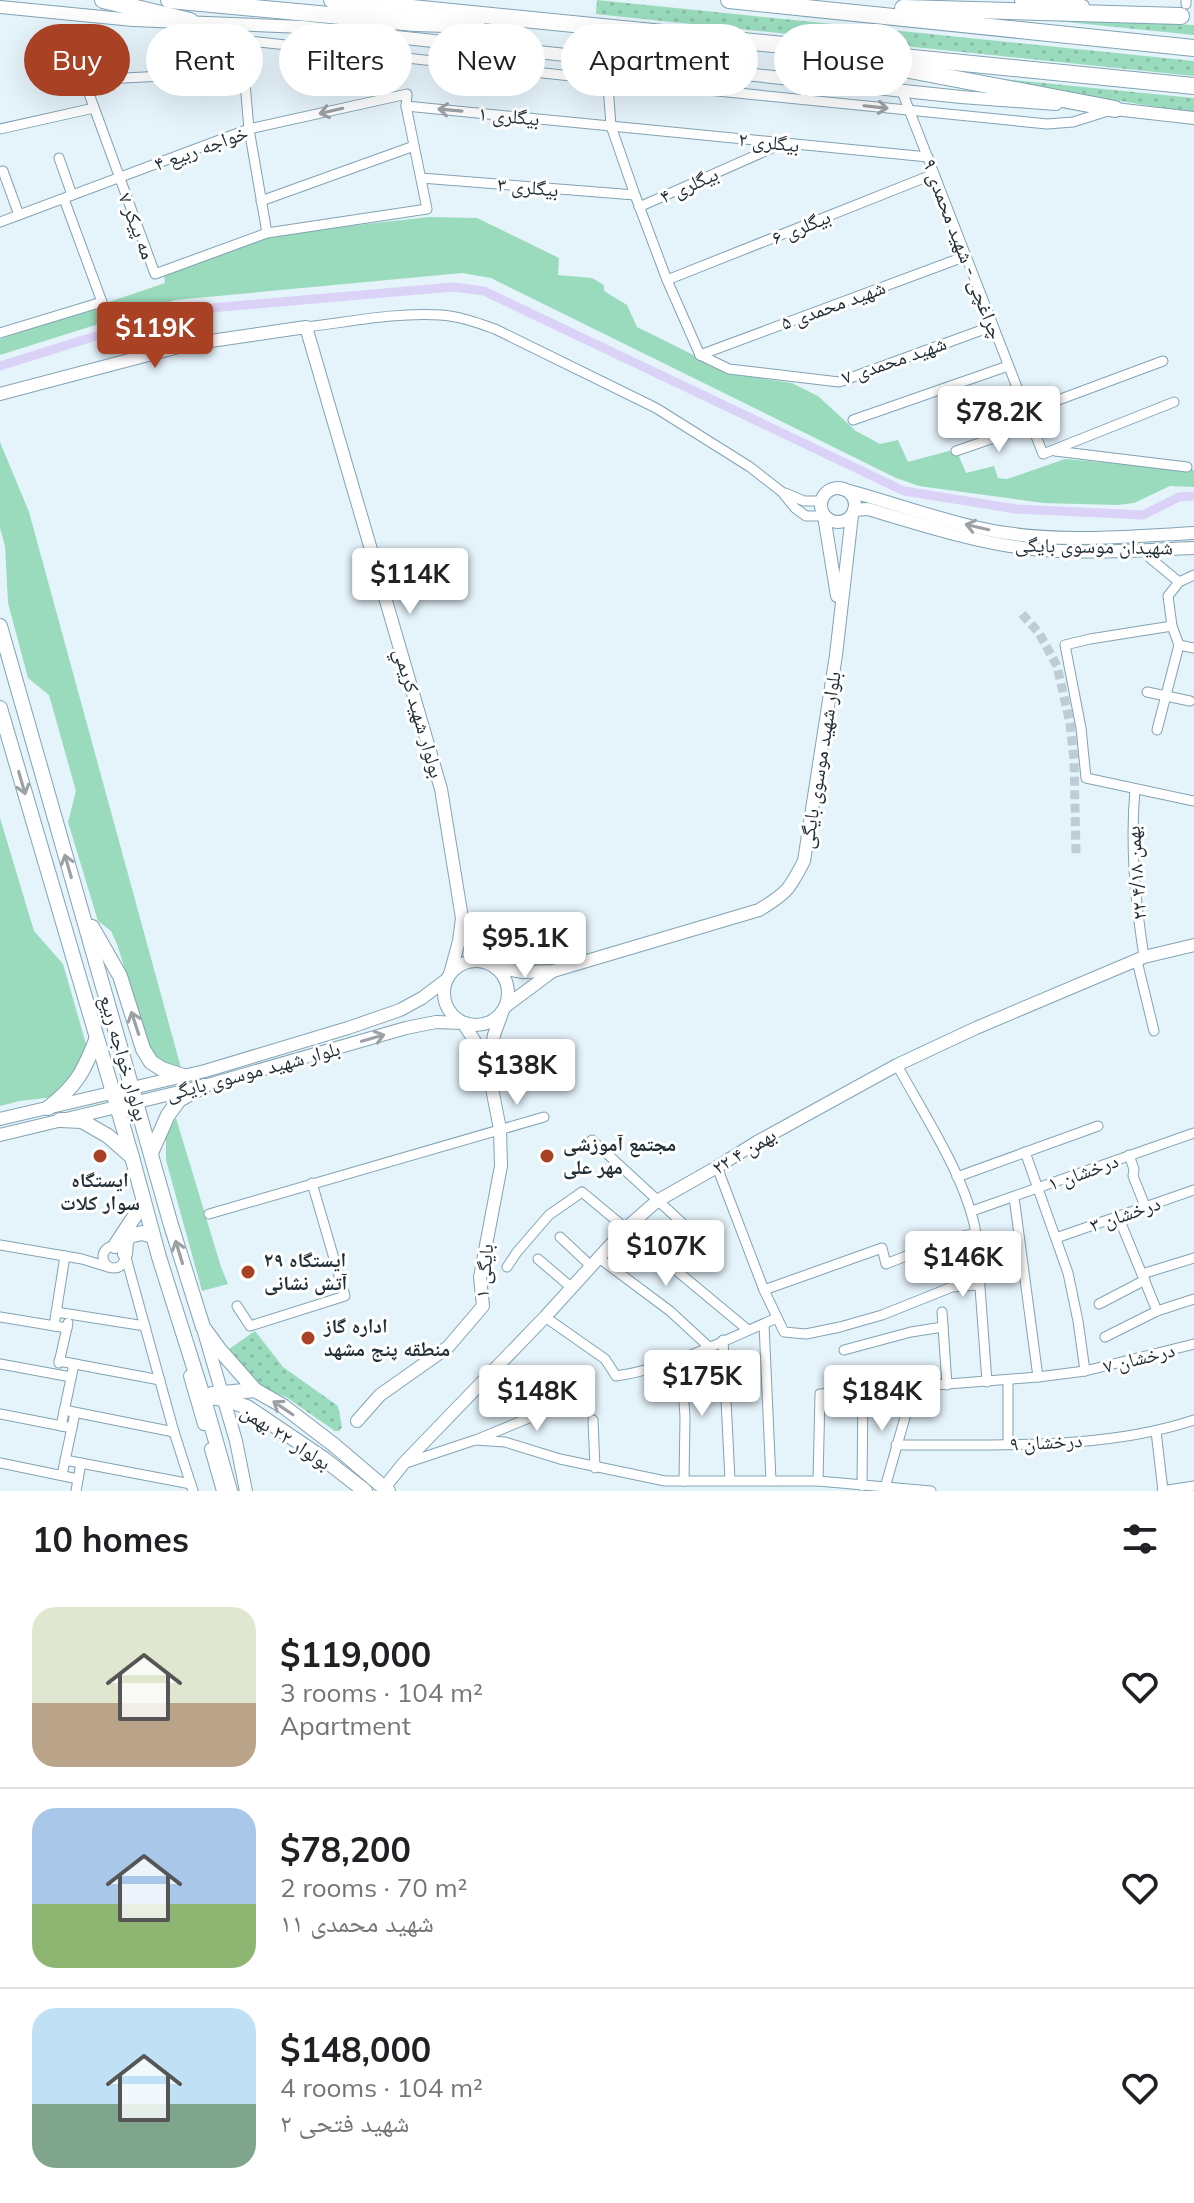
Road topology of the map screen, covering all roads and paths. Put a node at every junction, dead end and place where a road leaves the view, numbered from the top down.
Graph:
1 (103, 0) edge
2 (169, 0) edge
3 (332, 0) edge
4 (729, 0) edge
5 (1021, 0) edge
6 (774, 5) junction
7 (0, 7) edge
8 (1187, 9) edge
9 (190, 21) junction
10 (240, 24) edge
11 (563, 24) edge
12 (263, 25) edge
13 (561, 27) edge
14 (263, 42) edge
15 (1194, 48) edge
16 (561, 53) edge
17 (912, 59) edge
18 (912, 71) edge
19 (561, 75) edge
20 (146, 77) edge
21 (1194, 86) edge
22 (912, 90) edge
23 (758, 95) edge
24 (246, 96) edge
25 (609, 96) edge
26 (904, 96) edge
27 (406, 106) junction
28 (94, 108) junction
29 (1115, 109) junction
30 (909, 110) junction
31 (1194, 118) edge
32 (611, 126) junction
33 (0, 129) edge
34 (249, 129) junction
35 (782, 144) junction
36 (414, 146) junction
37 (928, 157) junction
38 (59, 158) dead end
39 (3, 171) dead end
40 (934, 174) junction
41 (119, 178) junction
42 (421, 178) junction
43 (635, 195) junction
44 (68, 197) junction
45 (261, 201) junction
46 (639, 207) junction
47 (19, 215) junction
48 (0, 222) edge
49 (267, 233) junction
50 (966, 256) junction
51 (667, 280) junction
52 (993, 326) junction
53 (306, 327) junction
54 (0, 333) edge
55 (700, 355) junction
56 (1163, 361) dead end
57 (1008, 366) junction
58 (0, 394) edge
59 (1174, 402) dead end
60 (1026, 412) junction
61 (853, 420) dead end
62 (1032, 425) junction
63 (956, 451) dead end
64 (1047, 452) junction
65 (1187, 467) dead end
66 (842, 489) junction
67 (782, 492) junction
68 (821, 501) junction
69 (853, 512) junction
70 (824, 516) junction
71 (1194, 533) edge
72 (1194, 548) edge
73 (1149, 549) junction
74 (1194, 575) edge
75 (1179, 582) junction
76 (840, 615) junction
77 (0, 626) edge
78 (1172, 626) junction
79 (1179, 645) junction
80 (1194, 648) edge
81 (1147, 692) dead end
82 (1166, 696) junction
83 (1190, 701) dead end
84 (0, 708) edge
85 (1157, 730) dead end
86 (1135, 789) junction
87 (1194, 801) edge
88 (80, 906) junction
89 (462, 918) junction
90 (1194, 945) edge
91 (1140, 959) junction
92 (492, 965) junction
93 (553, 971) junction
94 (448, 977) junction
95 (504, 1009) junction
96 (463, 1023) junction
97 (1154, 1031) dead end
98 (96, 1040) junction
99 (897, 1065) junction
100 (488, 1068) junction
101 (183, 1076) junction
102 (204, 1086) junction
103 (134, 1095) junction
104 (114, 1100) junction
105 (48, 1108) junction
106 (544, 1117) dead end
107 (0, 1119) edge
108 (60, 1120) junction
109 (1098, 1126) dead end
110 (500, 1129) junction
111 (1194, 1133) edge
112 (0, 1135) edge
113 (592, 1140) dead end
114 (1025, 1152) junction
115 (151, 1153) junction
116 (1129, 1155) junction
117 (132, 1157) junction
118 (717, 1167) junction
119 (957, 1177) junction
120 (312, 1183) junction
121 (1038, 1188) junction
122 (1194, 1190) edge
123 (1014, 1197) junction
124 (657, 1201) junction
125 (144, 1202) junction
126 (1145, 1206) junction
127 (972, 1211) junction
128 (209, 1214) dead end
129 (1118, 1216) junction
130 (625, 1229) junction
131 (976, 1233) junction
132 (153, 1236) junction
133 (560, 1237) dead end
134 (1056, 1238) junction
135 (0, 1245) edge
136 (115, 1250) junction
137 (708, 1253) dead end
138 (65, 1256) junction
139 (159, 1257) junction
140 (1194, 1258) edge
141 (82, 1259) junction
142 (538, 1259) dead end
143 (595, 1262) junction
144 (113, 1267) junction
145 (507, 1267) dead end
146 (1144, 1277) junction
147 (133, 1281) junction
148 (979, 1285) junction
149 (572, 1288) junction
150 (764, 1290) junction
151 (1194, 1299) edge
152 (1099, 1304) dead end
153 (237, 1306) dead end
154 (1157, 1311) junction
155 (56, 1312) junction
156 (942, 1312) dead end
157 (70, 1314) dead end
158 (0, 1317) edge
159 (545, 1317) junction
160 (777, 1318) junction
161 (764, 1324) junction
162 (54, 1326) junction
163 (145, 1326) junction
164 (203, 1327) junction
165 (943, 1327) junction
166 (67, 1328) junction
167 (748, 1330) junction
168 (1105, 1337) dead end
169 (723, 1340) junction
170 (1194, 1344) edge
171 (709, 1347) junction
172 (844, 1350) dead end
173 (681, 1359) junction
174 (59, 1361) junction
175 (0, 1364) edge
176 (74, 1364) junction
177 (1085, 1371) junction
178 (56, 1375) junction
179 (71, 1377) junction
180 (1038, 1377) junction
181 (160, 1380) junction
182 (1008, 1380) junction
183 (987, 1382) junction
184 (947, 1385) junction
185 (914, 1386) junction
186 (255, 1390) junction
187 (863, 1390) junction
188 (222, 1395) junction
189 (585, 1395) dead end
190 (203, 1396) junction
191 (70, 1412) junction
192 (0, 1414) edge
193 (593, 1420) dead end
194 (1194, 1420) edge
195 (357, 1421) dead end
196 (67, 1427) junction
197 (1156, 1431) junction
198 (174, 1432) junction
199 (475, 1440) junction
200 (1008, 1444) junction
201 (896, 1445) junction
202 (65, 1460) junction
203 (0, 1463) edge
204 (81, 1463) junction
205 (403, 1464) junction
206 (595, 1468) junction
207 (62, 1475) junction
208 (78, 1479) junction
209 (730, 1480) junction
210 (684, 1481) junction
211 (771, 1481) junction
212 (818, 1481) junction
213 (862, 1486) junction
214 (1194, 1486) edge
215 (192, 1488) edge
216 (386, 1489) edge
217 (884, 1490) edge
218 (76, 1491) edge
219 (223, 1491) edge
220 (230, 1491) edge
221 (246, 1491) edge
222 (365, 1491) edge
223 (931, 1491) edge
224 (1162, 1491) edge

1 - 9 highway
2 - 13 highway
3 - 11 highway
4 - 6 highway
5 - 8 street
6 - 8 highway
6 - 15 highway
7 - 9 street
9 - 10 street
12 - 16 street
14 - 19 street
17 - 21 highway
18 - 29 highway
20 - 28 street, مه پیکر ۷
22 - 29 street
23 -> 30 street
24 - 34 street
25 - 32 street
26 - 30 street, ۹ چراغچی - شهید محمدی
32 -> 27 street, بیگلری ۱
27 -> 34 street, خواجه ربیع ۴
27 - 36 street
28 - 33 street
28 - 41 street, مه پیکر ۷
29 - 30 street
29 - 31 street
30 - 37 street, ۹ چراغچی - شهید محمدی
32 - 35 street, بیگلری ۲
32 - 43 street
34 - 41 street, خواجه ربیع ۴
34 - 45 street
35 - 37 street, بیگلری ۲
35 - 46 street, بیگلری ۴
36 - 42 street
36 - 45 street
37 - 40 street, ۹ چراغچی - شهید محمدی
38 - 44 street
39 - 47 street
40 - 50 street, ۹ چراغچی - شهید محمدی
40 - 51 street, بیگلری ۶
41 - 44 street, خواجه ربیع ۴
41 - 49 street, مه پیکر ۷
42 - 43 street, بیگلری ۳
42 - 49 street
43 - 46 street
44 - 47 street, خواجه ربیع ۴
44 - 54 street
45 - 49 street
46 - 51 street
47 - 48 street, خواجه ربیع ۴
50 - 52 street, ۹ چراغچی - شهید محمدی
50 - 55 street, شهید محمدی ۵
51 - 55 street
52 - 55 street, شهید محمدی ۷
52 - 57 street, ۹ چراغچی - شهید محمدی
53 - 58 street
53 - 67 street
53 - 89 street, بولوار شهيد كريمي
56 - 60 street
57 - 60 street, ۹ چراغچی - شهید محمدی
57 - 61 street
59 - 64 street
60 - 62 street, ۹ چراغچی - شهید محمدی
62 - 63 street
62 - 64 street, ۹ چراغچی - شهید محمدی
64 - 65 street
66 - 68 street
66 - 69 street
71 -> 66 street, شهیدان موسوی بایگی
67 - 68 street
67 - 70 street
68 - 70 street
69 - 70 street
69 - 73 street, شهیدان موسوی بایگی
69 - 76 street, بلوار شهید موسوی بایگی
70 - 76 street, بلوار شهید موسوی بایگی
72 - 73 street, شهیدان موسوی بایگی
73 - 75 street
74 - 75 street
75 - 78 street
76 - 93 street, بلوار شهید موسوی بایگی
88 -> 77 main road, بولوار خواجه ربیع
78 - 79 street
78 - 86 street
79 - 80 street
79 - 82 street
81 - 82 street
82 - 83 street
82 - 85 street
84 -> 98 main road, بولوار خواجه ربیع
86 - 87 street
86 - 91 street, ۲۲ بهمن ۴/۱۸
101 -> 88 main road
88 - 103 main road, بولوار خواجه ربیع
89 - 92 street, بولوار شهيد كريمي
89 - 94 street, بولوار شهيد كريمي
90 - 91 street, ۲۲ بهمن ۴
91 - 97 street, ۲۲ بهمن ۴/۱۸
91 - 99 street, ۲۲ بهمن ۴
92 - 93 street, بلوار شهید موسوی بایگی
92 - 94 street
92 - 95 street
93 - 95 street, بلوار شهید موسوی بایگی
94 - 96 street
94 - 101 street, بلوار شهید موسوی بایگی
95 - 96 street
95 - 100 street
96 - 100 street
102 -> 96 street, بلوار شهید موسوی بایگی
98 - 104 main road, بولوار خواجه ربیع
98 - 105 main road
99 - 118 street, ۲۲ بهمن ۴
99 - 119 street
100 - 110 street, بایگی ۱
101 - 103 street, بلوار شهید موسوی بایگی
102 - 103 street, بلوار شهید موسوی بایگی
102 - 115 main road
103 - 104 street
103 - 115 main road, بولوار خواجه ربیع
104 - 105 street
104 - 108 street
104 - 117 main road, بولوار خواجه ربیع
105 - 107 street
106 - 110 street
108 - 112 street
108 - 117 main road
109 - 114 street
110 - 120 street
110 - 195 street, بایگی ۱
111 - 116 street, درخشان ۱
113 - 124 street
114 - 119 street
114 - 121 street
164 -> 115 main road, بولوار خواجه ربیع
116 - 121 street, درخشان ۱
116 - 126 street
117 - 125 main road, بولوار خواجه ربیع
118 - 124 street, ۲۲ بهمن ۴
118 - 150 street
119 - 127 street
120 - 128 street
120 - 153 street
121 - 123 street, درخشان ۱
121 - 134 street
122 - 126 street, درخشان ۳
123 - 127 street, درخشان ۱
123 - 180 street
124 - 130 street, ۲۲ بهمن ۴
124 - 137 street
125 - 132 main road, بولوار خواجه ربیع
125 - 136 main road
126 - 129 street, درخشان ۳
127 - 131 street
129 - 134 street, درخشان ۳
129 - 146 street
130 - 143 street, ۲۲ بهمن ۴
130 - 145 street
130 - 167 street
131 - 148 street
131 - 150 street
132 - 136 main road
132 - 139 main road, بولوار خواجه ربیع
133 - 143 street
134 - 177 street
135 - 138 street
136 - 141 street
136 - 144 street
136 - 144 street
136 - 147 street
138 - 141 street
138 - 155 street
139 - 190 main road
139 - 219 street, بولوار خواجه ربیع
140 - 146 street
141 - 144 street
142 - 149 street
143 - 149 street, ۲۲ بهمن ۴
143 - 171 street
144 - 147 street
146 - 152 street
146 - 154 street
147 - 163 street
148 - 160 street
148 - 183 street
149 - 159 street, ۲۲ بهمن ۴
150 - 160 street
151 - 154 street
154 - 168 street
155 - 162 street
155 - 163 street
156 - 165 street
157 - 166 street
158 - 162 street
159 - 173 street
159 - 205 street, ۲۲ بهمن ۴
160 - 161 street
161 - 167 street
161 - 211 street
162 - 166 street
163 - 181 street
164 - 186 main road, بولوار ۲۲ بهمن
164 - 188 street, بولوار خواجه ربیع
165 - 172 street
165 - 184 street
166 - 174 street
167 - 169 street
169 - 171 street
169 - 209 street
170 - 177 street, درخشان ۷
171 - 173 street
173 - 210 street
174 - 176 street
174 - 178 street
175 - 178 street
176 - 179 street
176 - 181 street
177 - 180 street, درخشان ۷
178 - 179 street
179 - 191 street
180 - 182 street, درخشان ۷
181 - 198 street
182 - 183 street, درخشان ۷
182 - 200 street
183 - 184 street, درخشان ۷
184 - 185 street, درخشان ۷
185 - 187 street, درخشان ۷
185 - 201 street
186 - 188 main road
216 -> 186 main road, بولوار ۲۲ بهمن
187 - 212 street, درخشان ۷
187 - 213 street
188 - 190 main road, بولوار ۲۲ بهمن
188 - 221 street, بولوار خواجه ربیع
188 - 222 main road, بولوار ۲۲ بهمن
189 - 199 street
190 - 220 main road
191 - 196 street
191 - 198 street
192 - 196 street
193 - 206 street
194 - 197 street, درخشان ۹
196 - 202 street
197 - 200 street, درخشان ۹
197 - 224 street
198 - 215 street
199 - 205 street
199 - 206 street
200 - 201 street, درخشان ۹
201 - 217 street
202 - 204 street
202 - 207 street
203 - 207 street
204 - 208 street
204 - 215 street
205 - 216 street, ۲۲ بهمن ۴
206 - 210 street
207 - 208 street
208 - 218 street
209 - 210 street
209 - 211 street
211 - 212 street
212 - 213 street
213 - 217 street
214 - 224 street
217 - 223 street

